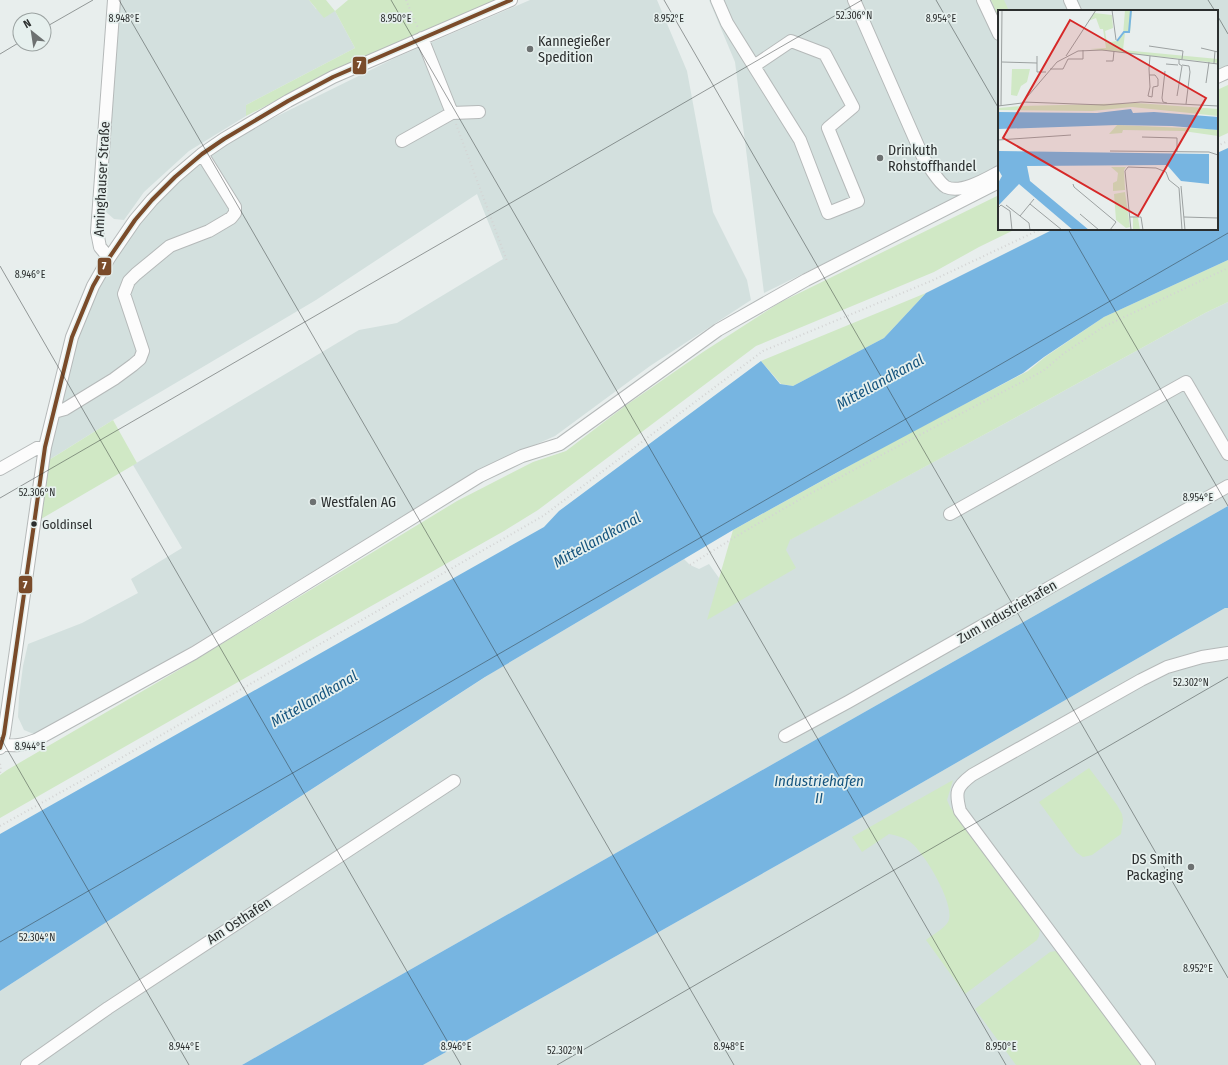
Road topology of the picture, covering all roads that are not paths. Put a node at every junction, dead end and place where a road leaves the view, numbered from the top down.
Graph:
1 (114, 0) edge
2 (511, 0) edge
3 (717, 0) edge
4 (854, 0) edge
5 (983, 0) edge
6 (1070, 0) edge
7 (1075, 10) edge
8 (998, 32) edge
9 (422, 38) junction
10 (754, 66) junction
11 (1228, 72) edge
12 (1218, 77) edge
13 (479, 112) dead end
14 (452, 113) junction
15 (402, 141) dead end
16 (202, 154) junction
17 (998, 172) edge
18 (998, 183) edge
19 (109, 258) junction
20 (54, 412) junction
21 (45, 447) junction
22 (1228, 454) edge
23 (0, 469) edge
24 (1228, 486) edge
25 (950, 514) dead end
26 (1228, 653) edge
27 (785, 736) dead end
28 (1, 746) edge
29 (454, 781) dead end
30 (27, 1065) edge
31 (1149, 1065) edge

1 - 19 street, Aminghauser Straße
2 - 9 street
3 - 10 street
4 - 17 street
5 - 8 street
6 - 7 street
9 - 14 street
9 - 16 street
10 - 10 street
11 - 12 street
13 - 14 street
14 - 15 street
16 - 19 street
16 - 20 street
18 - 28 street
19 - 20 street
20 - 21 street
21 - 23 street
21 - 28 street
22 - 25 street
24 - 27 street, Zum Industriehafen
26 - 31 street
29 - 30 street, Am Osthafen

